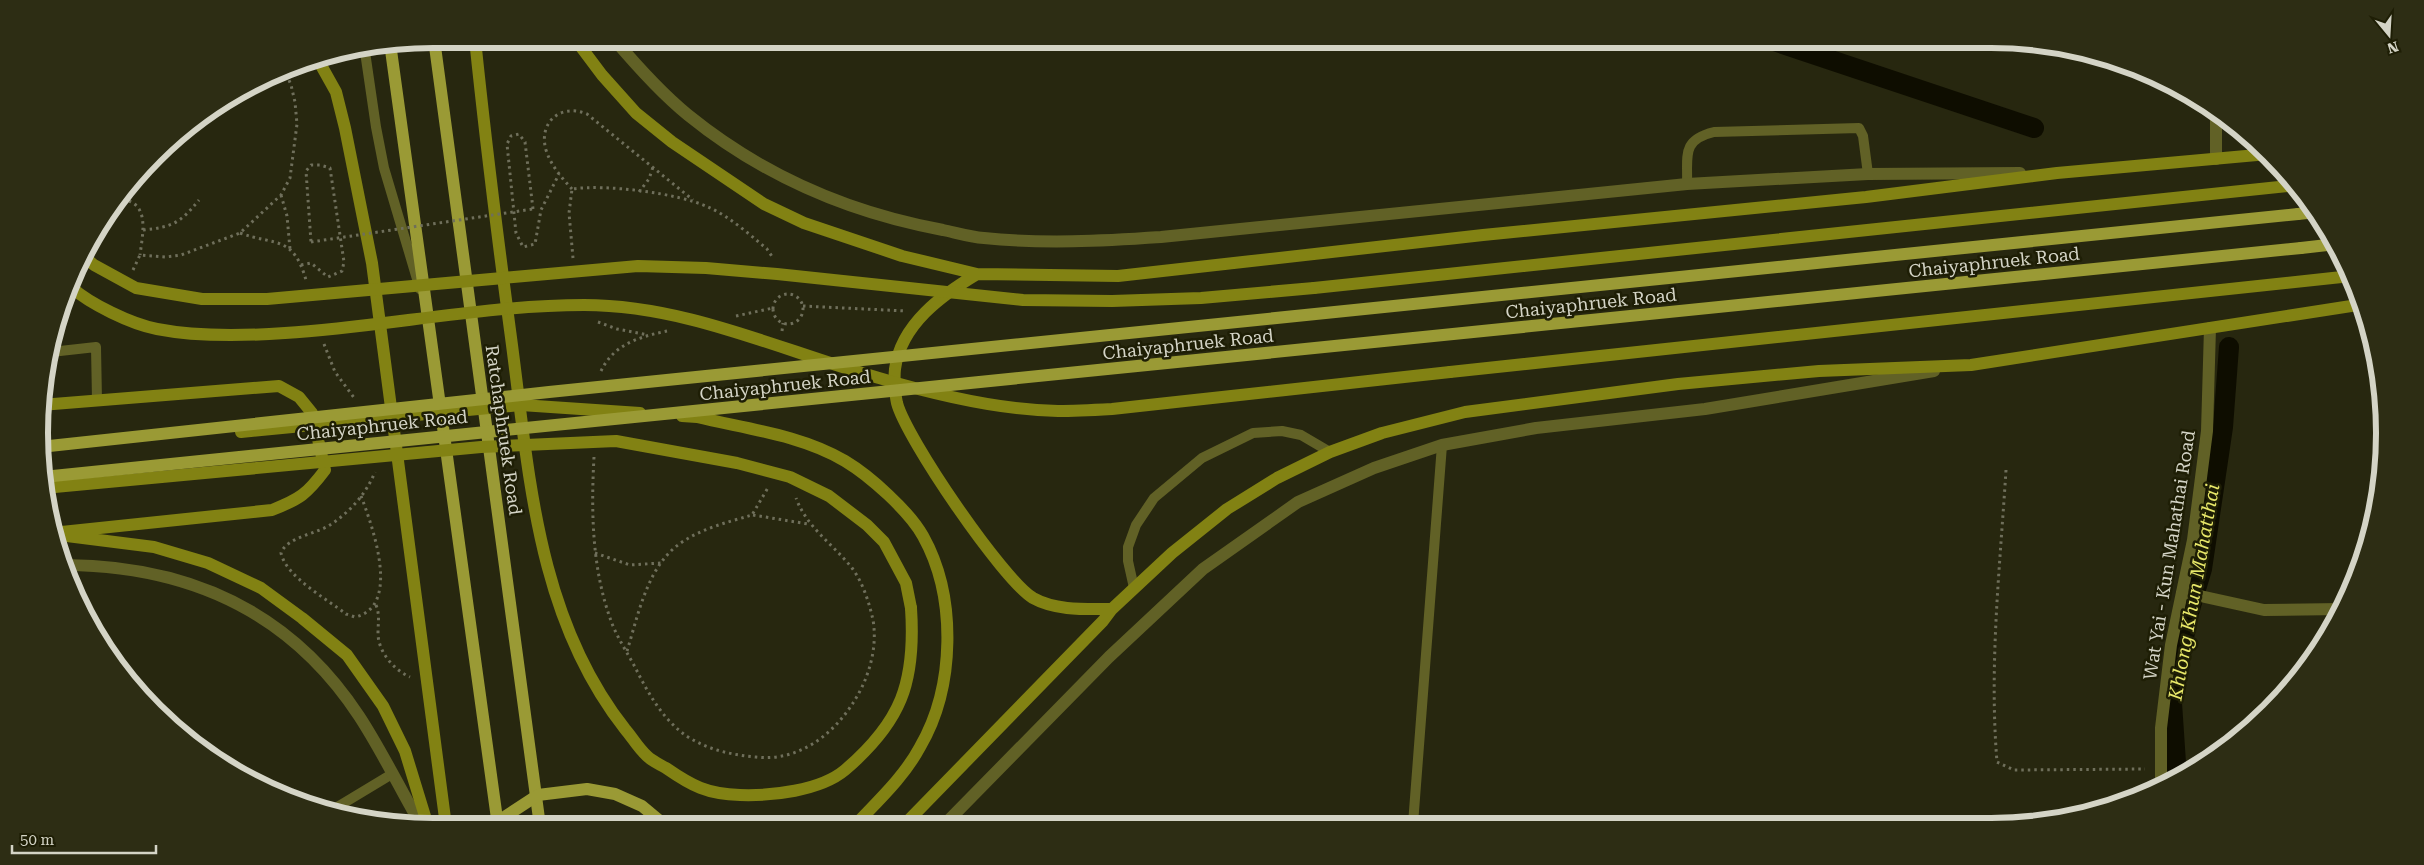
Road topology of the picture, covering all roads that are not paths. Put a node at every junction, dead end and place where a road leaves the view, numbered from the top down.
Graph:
1 (435, 48) edge
2 (476, 48) edge
3 (581, 48) edge
4 (621, 48) edge
5 (391, 50) edge
6 (365, 54) edge
7 (321, 65) edge
8 (2216, 120) edge
9 (2258, 155) edge
10 (2216, 159) junction
11 (2057, 173) junction
12 (1868, 174) junction
13 (1687, 184) junction
14 (2288, 187) edge
15 (2308, 213) edge
16 (2328, 245) edge
17 (88, 260) edge
18 (977, 274) junction
19 (2343, 277) edge
20 (75, 290) edge
21 (2355, 305) edge
22 (426, 310) junction
23 (2210, 328) junction
24 (56, 351) edge
25 (1971, 365) junction
26 (97, 400) junction
27 (48, 404) edge
28 (48, 445) edge
29 (526, 445) edge
30 (526, 445) edge
31 (526, 445) edge
32 (526, 445) edge
33 (1442, 445) junction
34 (48, 452) edge
35 (1330, 452) junction
36 (50, 477) edge
37 (52, 487) edge
38 (61, 533) edge
39 (62, 535) edge
40 (71, 565) edge
41 (1134, 588) junction
42 (2184, 592) junction
43 (1112, 609) junction
44 (2334, 609) edge
45 (392, 774) junction
46 (2160, 779) edge
47 (340, 806) edge
48 (417, 817) edge
49 (425, 818) edge
50 (445, 818) edge
51 (497, 818) edge
52 (504, 818) edge
53 (539, 818) edge
54 (656, 818) edge
55 (862, 818) edge
56 (911, 818) edge
57 (951, 818) edge
58 (1413, 818) edge

1 - 53 main road, Ratchaphruek Road
2 - 29 main road, bridge
3 - 18 main road
4 - 13 street
5 - 22 main road
6 - 22 lane
7 - 50 main road
8 - 10 street
9 - 10 main road
10 - 11 main road
11 - 12 street
11 - 18 main road
12 - 13 street
12 - 13 lane
14 - 17 main road, bridge
15 - 28 main road, Chaiyaphruek Road, bridge
16 - 36 main road, Chaiyaphruek Road, bridge
18 - 43 main road
19 - 20 main road, bridge
21 - 23 main road
22 - 51 main road
23 - 25 main road
23 - 42 street, Wat Yai - Kun Mahathai Road
24 - 26 lane
25 - 33 street
25 - 35 main road
26 - 27 main road
26 - 38 main road
30 - 31 main road, bridge
32 - 37 main road, bridge
33 - 57 street
33 - 58 lane
34 - 55 main road, bridge
35 - 41 main road
35 - 41 lane
39 - 49 main road
40 - 45 street
41 - 43 main road
42 - 44 street
42 - 46 street, Wat Yai - Kun Mahathai Road
43 - 56 main road
45 - 47 lane
45 - 48 street
52 - 54 main road, bridge

